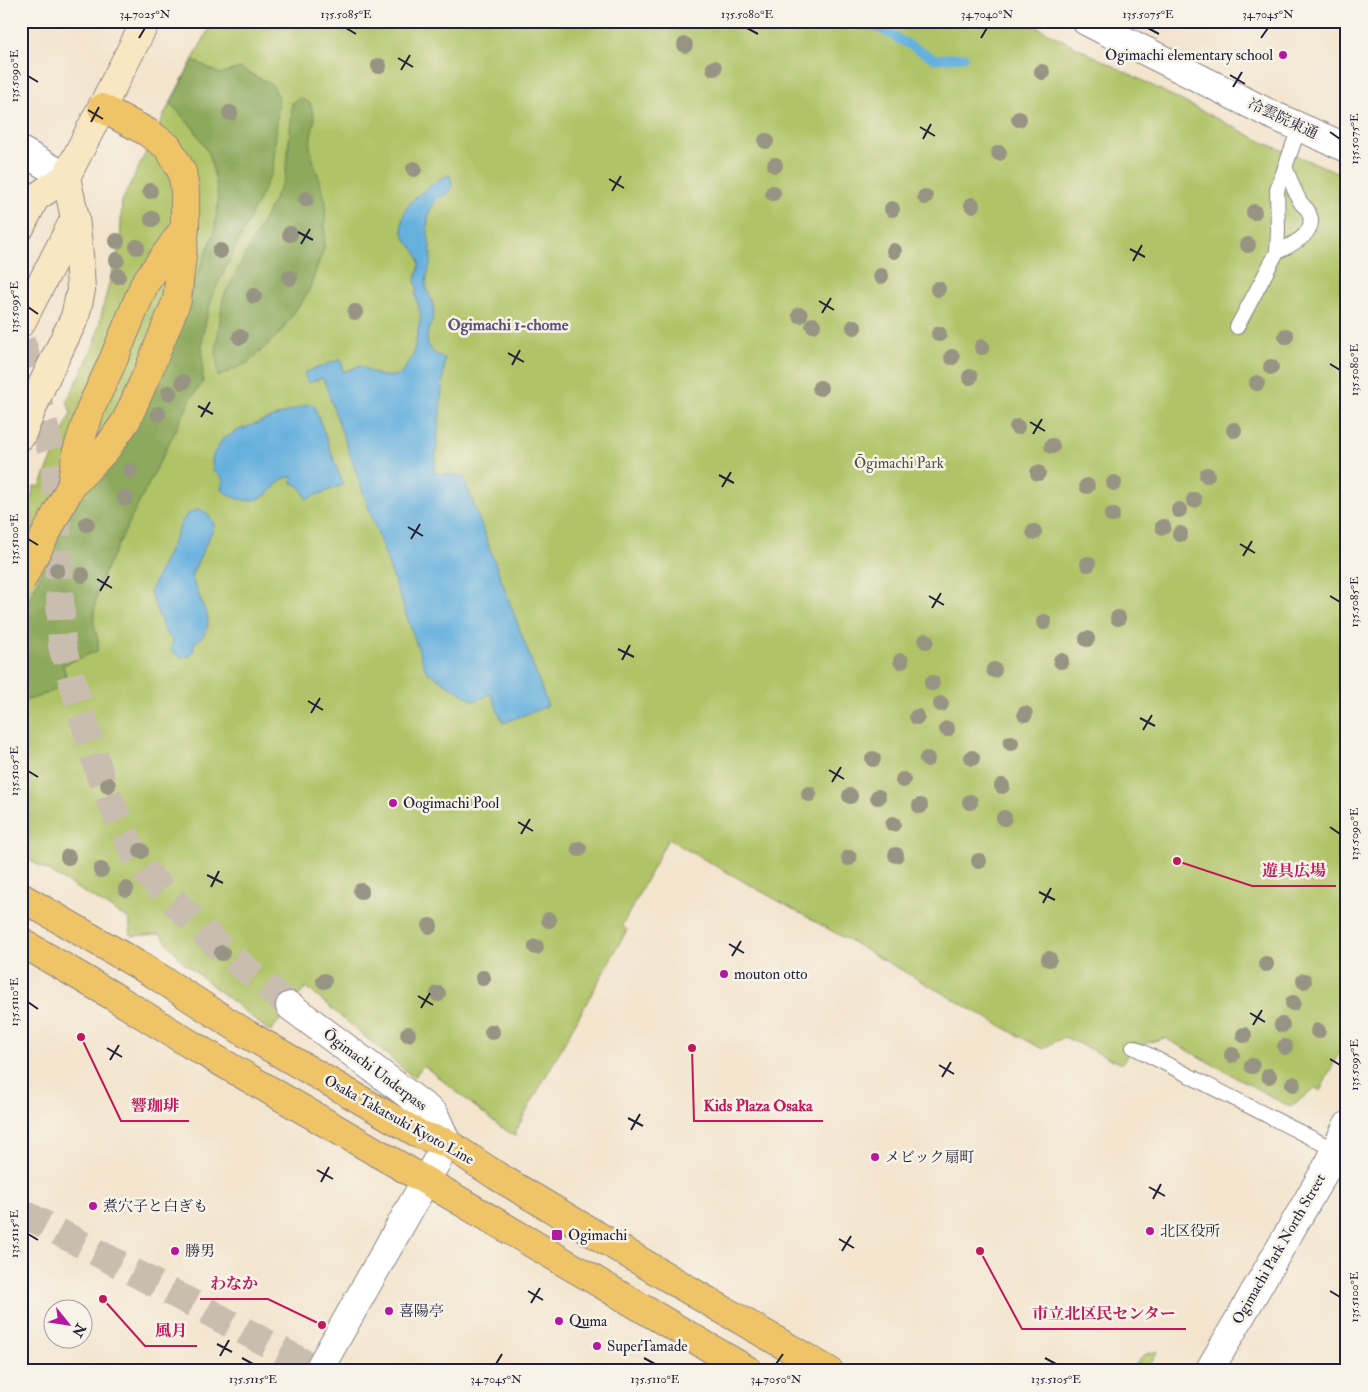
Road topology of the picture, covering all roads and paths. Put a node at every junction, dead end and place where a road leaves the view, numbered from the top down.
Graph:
1 (146, 21) edge
2 (1086, 21) edge
3 (102, 108) junction
4 (1299, 128) junction
5 (1347, 148) edge
6 (21, 151) edge
7 (1285, 167) junction
8 (66, 177) junction
9 (75, 218) junction
10 (21, 226) edge
11 (1277, 252) junction
12 (21, 323) edge
13 (1237, 327) dead end
14 (21, 436) edge
15 (21, 581) edge
16 (21, 897) edge
17 (21, 942) edge
18 (290, 1006) tunnel mouth
19 (1133, 1047) dead end
20 (447, 1143) junction
21 (1340, 1152) edge
22 (426, 1180) junction
23 (318, 1371) edge
24 (749, 1371) edge
25 (829, 1371) edge
26 (1209, 1371) edge

1 - 3 street
2 - 4 street, 冷雲院東通
3 - 8 street
3 - 15 main road, bridge
4 - 5 street, 冷雲院東通
4 - 7 lane
6 - 8 street
7 - 11 lane
7 - 11 lane
8 - 9 street
8 - 10 street
9 - 12 street
9 - 14 street
11 - 13 lane
16 - 20 main road, Osaka Takatsuki Kyoto Line
17 - 22 main road
18 - 20 street, Ōgimachi Underpass
19 - 21 lane
20 - 22 street
20 - 25 main road, Osaka Takatsuki Kyoto Line
21 - 26 street, Ogimachi Park North Street
22 - 23 street
22 - 24 main road

